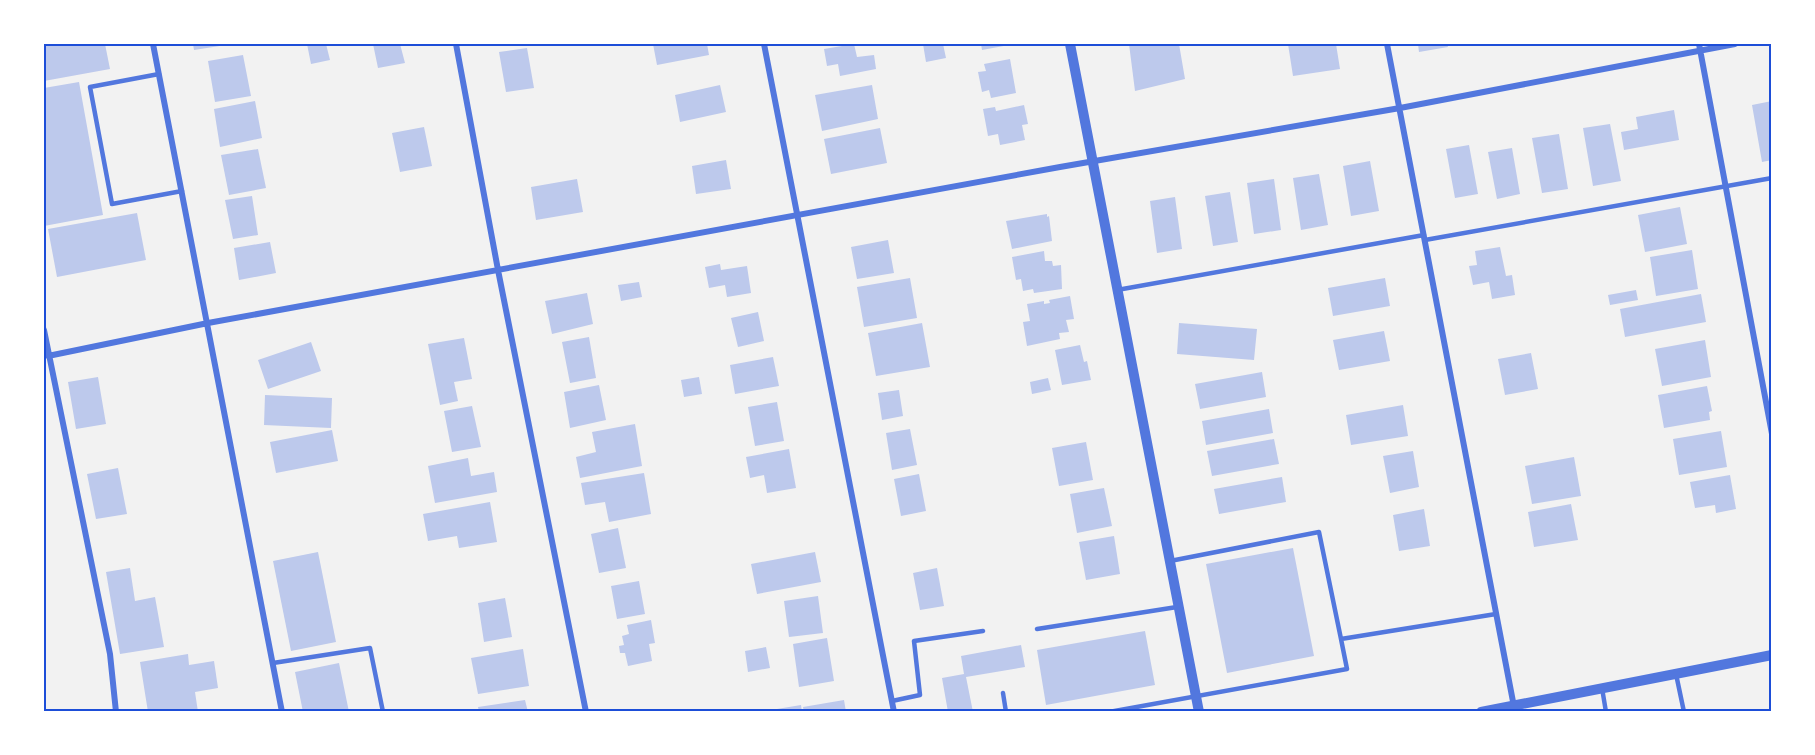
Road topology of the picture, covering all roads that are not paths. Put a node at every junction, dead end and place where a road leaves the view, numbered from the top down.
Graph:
1 (153, 44) edge
2 (456, 44) edge
3 (764, 44) edge
4 (1070, 44) edge
5 (1387, 44) edge
6 (1735, 44) edge
7 (1700, 47) edge
8 (159, 74) junction
9 (1400, 108) junction
10 (1092, 161) junction
11 (1772, 178) edge
12 (1725, 187) junction
13 (182, 191) junction
14 (797, 215) junction
15 (1425, 238) junction
16 (498, 270) junction
17 (1117, 290) junction
18 (208, 323) junction
19 (44, 330) edge
20 (48, 356) junction
21 (1772, 434) edge
22 (1170, 561) junction
23 (1179, 607) junction
24 (1496, 614) junction
25 (1038, 629) dead end
26 (983, 631) dead end
27 (1341, 639) junction
28 (1772, 655) edge
29 (273, 663) junction
30 (1676, 674) junction
31 (1602, 688) junction
32 (1003, 693) dead end
33 (1196, 695) junction
34 (892, 701) junction
35 (1514, 708) edge
36 (116, 711) edge
37 (282, 711) edge
38 (383, 711) edge
39 (586, 711) edge
40 (894, 711) edge
41 (1006, 711) edge
42 (1109, 711) edge
43 (1199, 711) edge
44 (1481, 711) edge
45 (1606, 711) edge
46 (1684, 711) edge

1 - 8 street
2 - 16 street
3 - 14 street
4 - 10 street
5 - 9 street
6 - 7 street
7 - 9 street
7 - 12 street
8 - 13 street
8 - 13 lane
9 - 10 street
9 - 15 street
10 - 14 street
10 - 17 street
11 - 12 lane
12 - 15 lane
12 - 21 street
13 - 18 street
14 - 16 street
14 - 34 street
15 - 17 lane
15 - 24 street
16 - 18 street
16 - 39 street
17 - 22 street
18 - 20 street
18 - 29 street
19 - 20 street
20 - 36 street
22 - 23 street
22 - 27 lane
23 - 25 lane
23 - 33 street
24 - 27 lane
24 - 35 street
26 - 34 lane
27 - 33 lane
28 - 30 street
29 - 37 street
29 - 38 lane
30 - 31 street
30 - 46 lane
31 - 35 street
31 - 45 lane
32 - 41 lane
33 - 42 lane
33 - 43 street
34 - 40 street
35 - 44 street

